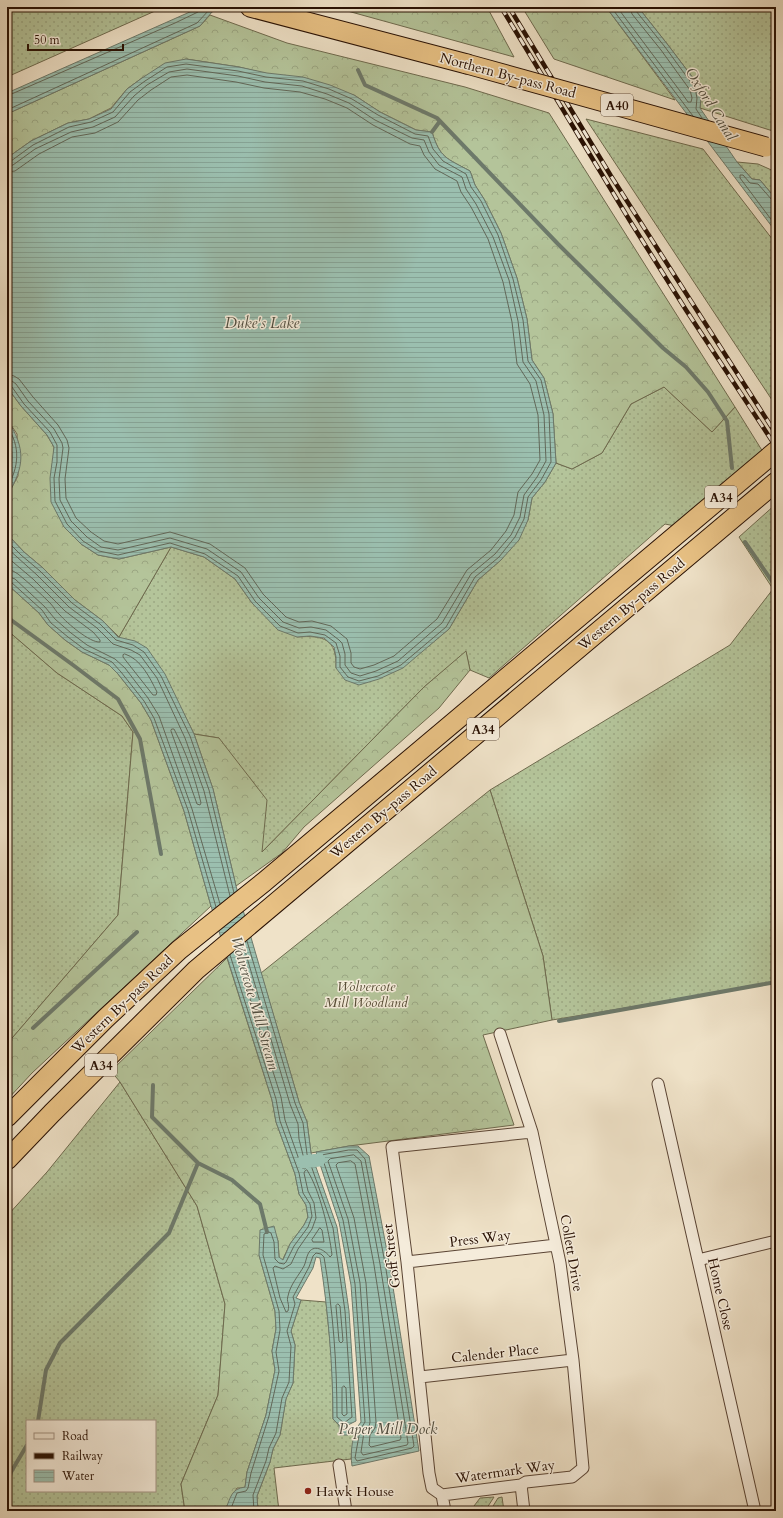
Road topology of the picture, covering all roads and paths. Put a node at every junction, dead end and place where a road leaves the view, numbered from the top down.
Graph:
1 (250, 7) edge
2 (771, 149) edge
3 (776, 451) edge
4 (776, 482) edge
5 (500, 1034) dead end
6 (658, 1084) dead end
7 (7, 1117) edge
8 (532, 1132) junction
9 (7, 1160) edge
10 (776, 1241) edge
11 (556, 1245) junction
12 (698, 1260) junction
13 (407, 1262) junction
14 (573, 1360) junction
15 (420, 1377) junction
16 (339, 1465) dead end
17 (572, 1477) joint
18 (521, 1486) junction
19 (442, 1495) junction
20 (346, 1511) edge
21 (445, 1511) edge
22 (524, 1511) edge
23 (755, 1511) edge

1 - 2 highway, Northern By-pass Road / A40, bridge
3 - 7 highway, Western By-pass Road / A34
4 - 9 highway, Western By-pass Road / A34
5 - 8 street, Collett Drive
6 - 12 street, Home Close
8 - 11 street, Collett Drive
8 - 13 street, Goff Street
10 - 12 street
11 - 13 street, Press Way
11 - 14 street, Collett Drive
12 - 23 street, Home Close
13 - 15 street, Goff Street
14 - 15 street, Calender Place
14 - 17 street, Collett Drive
15 - 19 street, Goff Street
16 - 20 street
17 - 18 street, Watermark Way
18 - 19 street, Watermark Way
18 - 22 street
19 - 21 street

